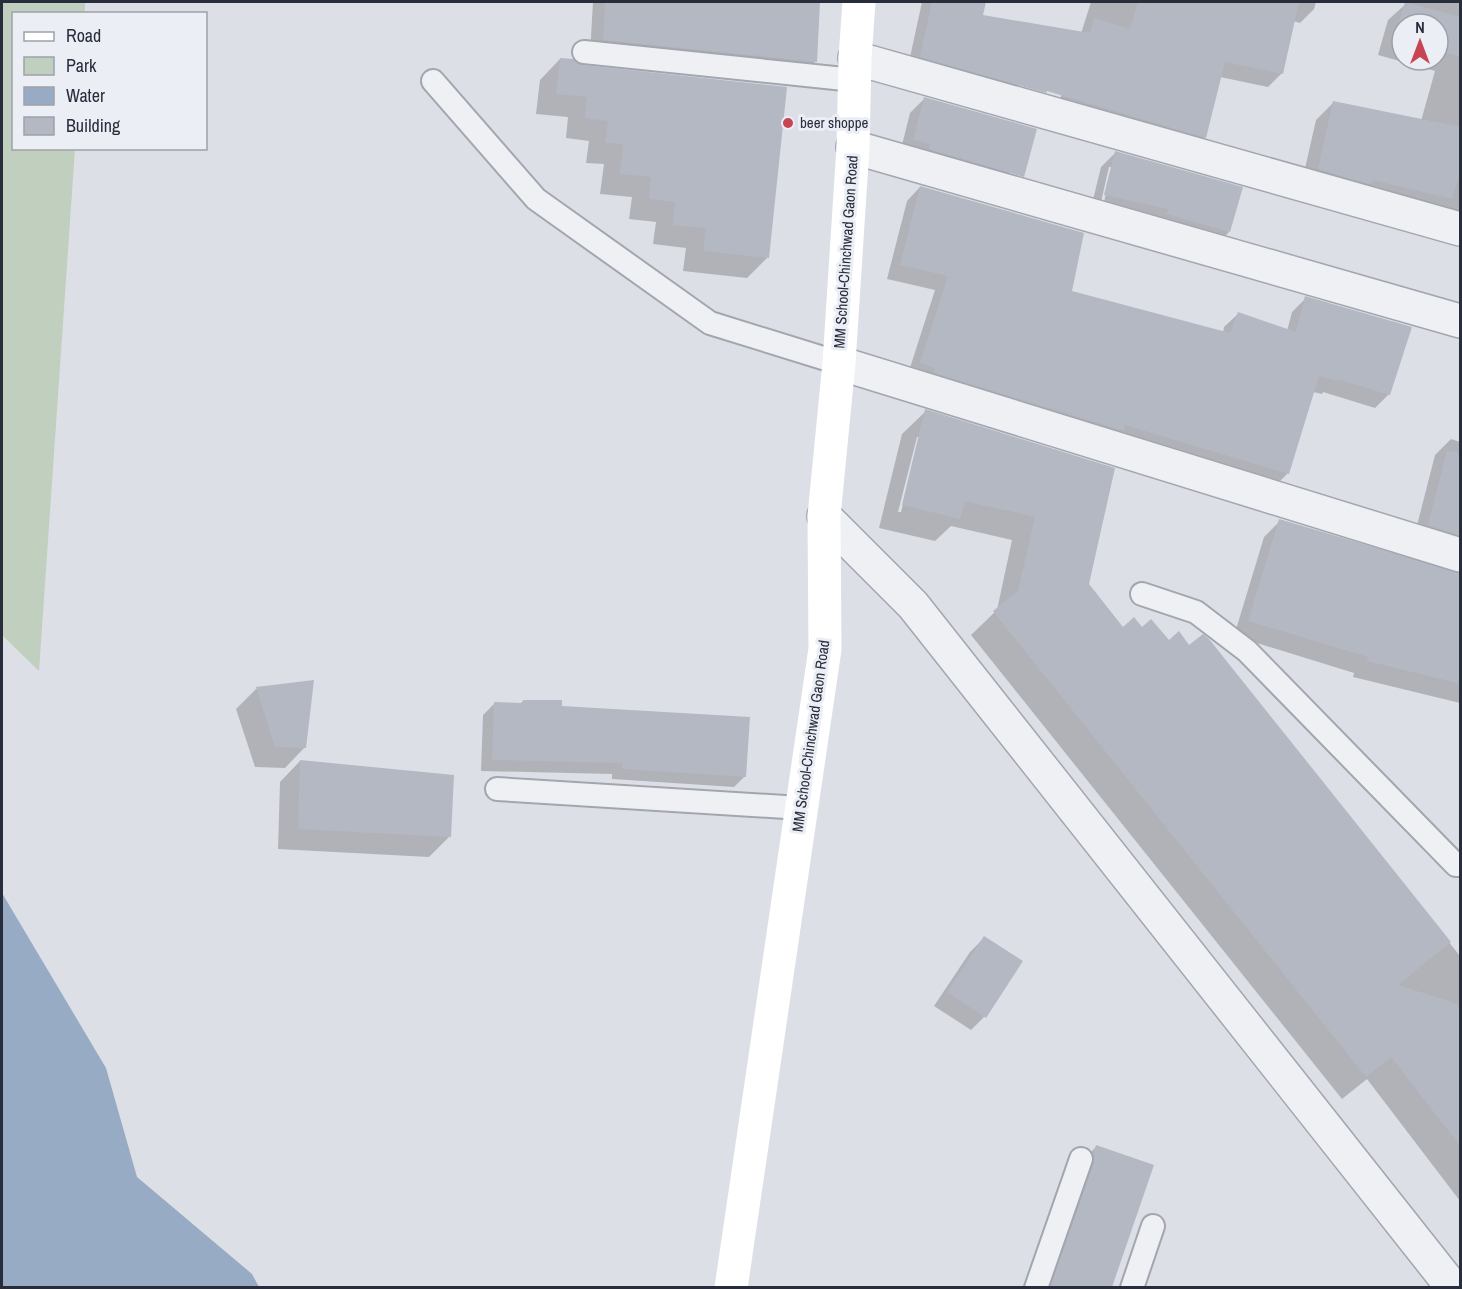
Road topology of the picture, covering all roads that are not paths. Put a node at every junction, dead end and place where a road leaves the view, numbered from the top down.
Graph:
1 (859, 2) edge
2 (584, 52) dead end
3 (855, 69) junction
4 (433, 81) dead end
5 (853, 147) junction
6 (1461, 229) edge
7 (1461, 321) edge
8 (839, 363) junction
9 (824, 516) junction
10 (1461, 555) edge
11 (1142, 594) dead end
12 (497, 789) dead end
13 (801, 808) junction
14 (1461, 865) edge
15 (1081, 1159) dead end
16 (1153, 1226) dead end
17 (730, 1287) edge
18 (1036, 1287) edge
19 (1132, 1287) edge
20 (1453, 1287) edge

1 - 3 main road, MM School-Chinchwad Gaon Road
2 - 3 lane
3 - 5 main road, MM School-Chinchwad Gaon Road
3 - 6 street
4 - 8 lane
5 - 7 street
5 - 8 main road, MM School-Chinchwad Gaon Road
8 - 9 main road, MM School-Chinchwad Gaon Road
8 - 10 street
9 - 13 main road, MM School-Chinchwad Gaon Road
9 - 20 street
11 - 14 lane
12 - 13 lane
13 - 17 main road, MM School-Chinchwad Gaon Road
15 - 18 lane
16 - 19 lane

